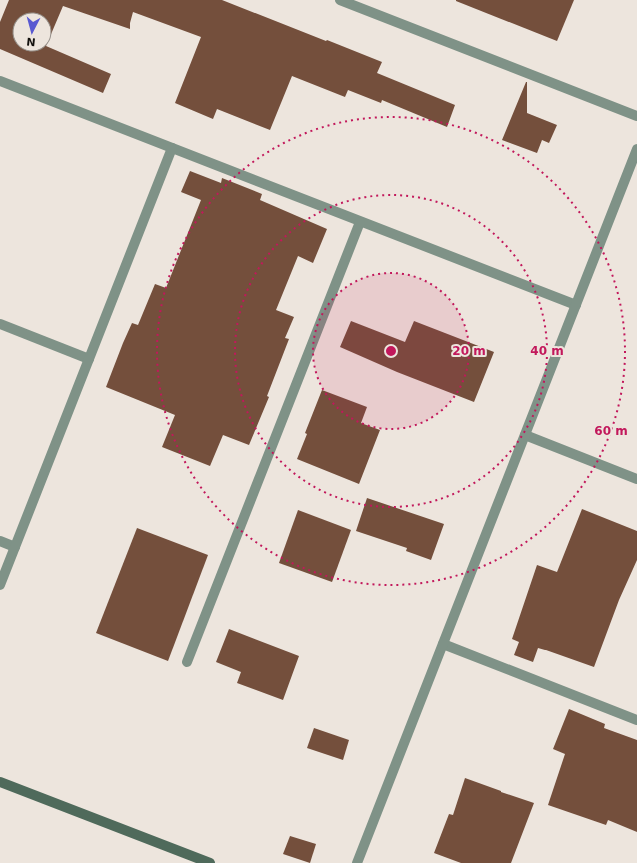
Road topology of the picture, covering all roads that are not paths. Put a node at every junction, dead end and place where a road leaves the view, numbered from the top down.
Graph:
1 (340, 0) edge
2 (0, 81) edge
3 (637, 116) edge
4 (172, 148) junction
5 (637, 149) edge
6 (635, 161) edge
7 (360, 222) junction
8 (576, 305) junction
9 (0, 324) edge
10 (89, 359) junction
11 (525, 435) junction
12 (637, 479) edge
13 (0, 541) edge
14 (15, 547) junction
15 (0, 585) edge
16 (443, 644) junction
17 (187, 662) dead end
18 (637, 720) edge
19 (0, 782) edge
20 (210, 863) edge
21 (357, 863) edge

1 - 3 street
2 - 4 street
4 - 7 street
4 - 10 street
5 - 6 street
6 - 8 street
7 - 8 street
7 - 17 street
8 - 11 street
9 - 10 street
10 - 14 street
11 - 12 street
11 - 16 street
13 - 14 street
14 - 15 street
16 - 18 street
16 - 21 street
19 - 20 main road

